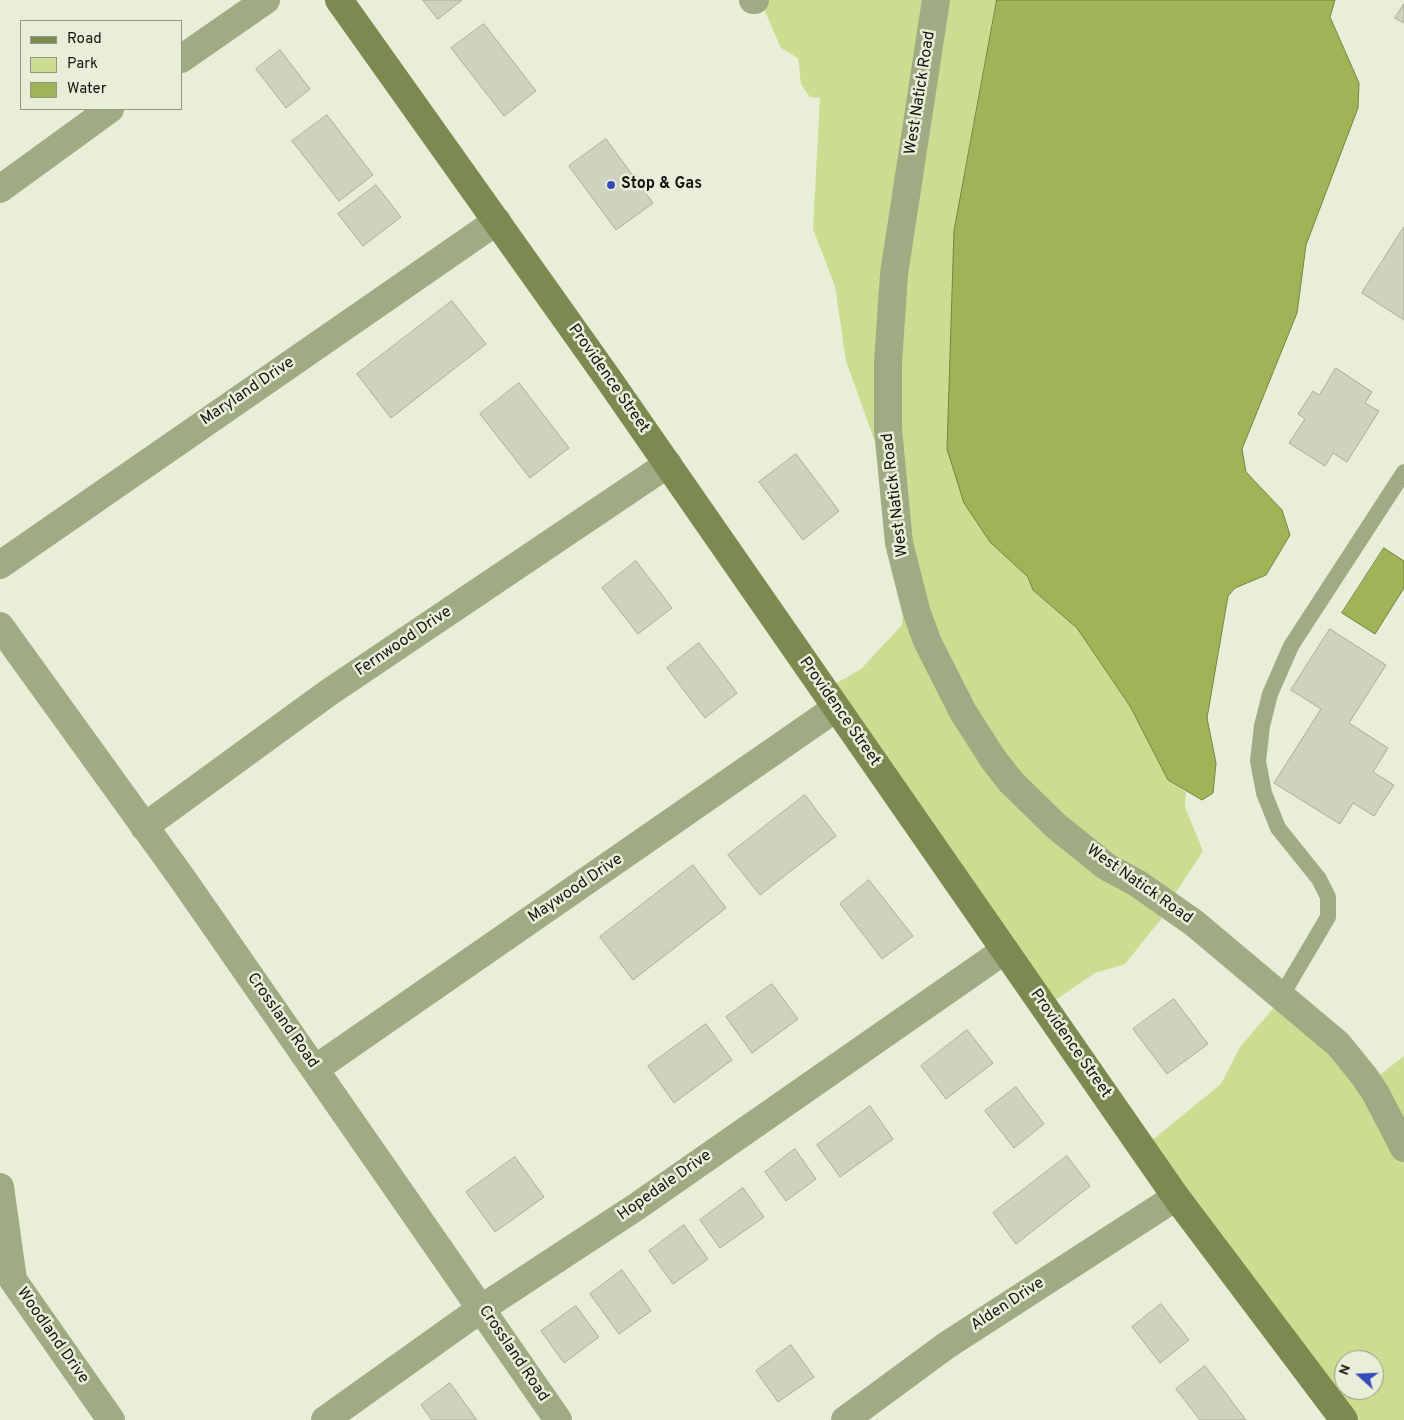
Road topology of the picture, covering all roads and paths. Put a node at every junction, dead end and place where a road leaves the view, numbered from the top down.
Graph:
1 (266, 0) edge
2 (339, 0) edge
3 (936, 0) edge
4 (182, 57) edge
5 (109, 110) edge
6 (0, 189) edge
7 (498, 221) junction
8 (668, 464) junction
9 (1404, 472) edge
10 (0, 565) edge
11 (0, 626) edge
12 (836, 708) junction
13 (144, 827) junction
14 (1005, 950) junction
15 (1282, 995) junction
16 (315, 1069) junction
17 (1404, 1148) edge
18 (0, 1187) edge
19 (1176, 1197) junction
20 (7, 1285) edge
21 (482, 1308) junction
22 (111, 1420) edge
23 (325, 1420) edge
24 (558, 1420) edge
25 (845, 1420) edge
26 (1344, 1420) edge

1 - 4 street
2 - 7 main road, Providence Street
3 - 15 street, West Natick Road
5 - 6 street
7 - 8 main road, Providence Street
7 - 10 street, Maryland Drive
8 - 12 main road, Providence Street
8 - 13 street, Fernwood Drive
9 - 15 lane
11 - 13 street, Crossland Road
12 - 14 main road, Providence Street
12 - 16 street, Maywood Drive
13 - 16 street, Crossland Road
14 - 19 main road, Providence Street
14 - 21 street, Hopedale Drive
15 - 17 street, West Natick Road
16 - 21 street, Crossland Road
18 - 20 street, Woodland Drive
19 - 25 street, Alden Drive
19 - 26 main road, Providence Street
20 - 22 street, Woodland Drive
21 - 23 street, Hopedale Drive
21 - 24 street, Crossland Road

